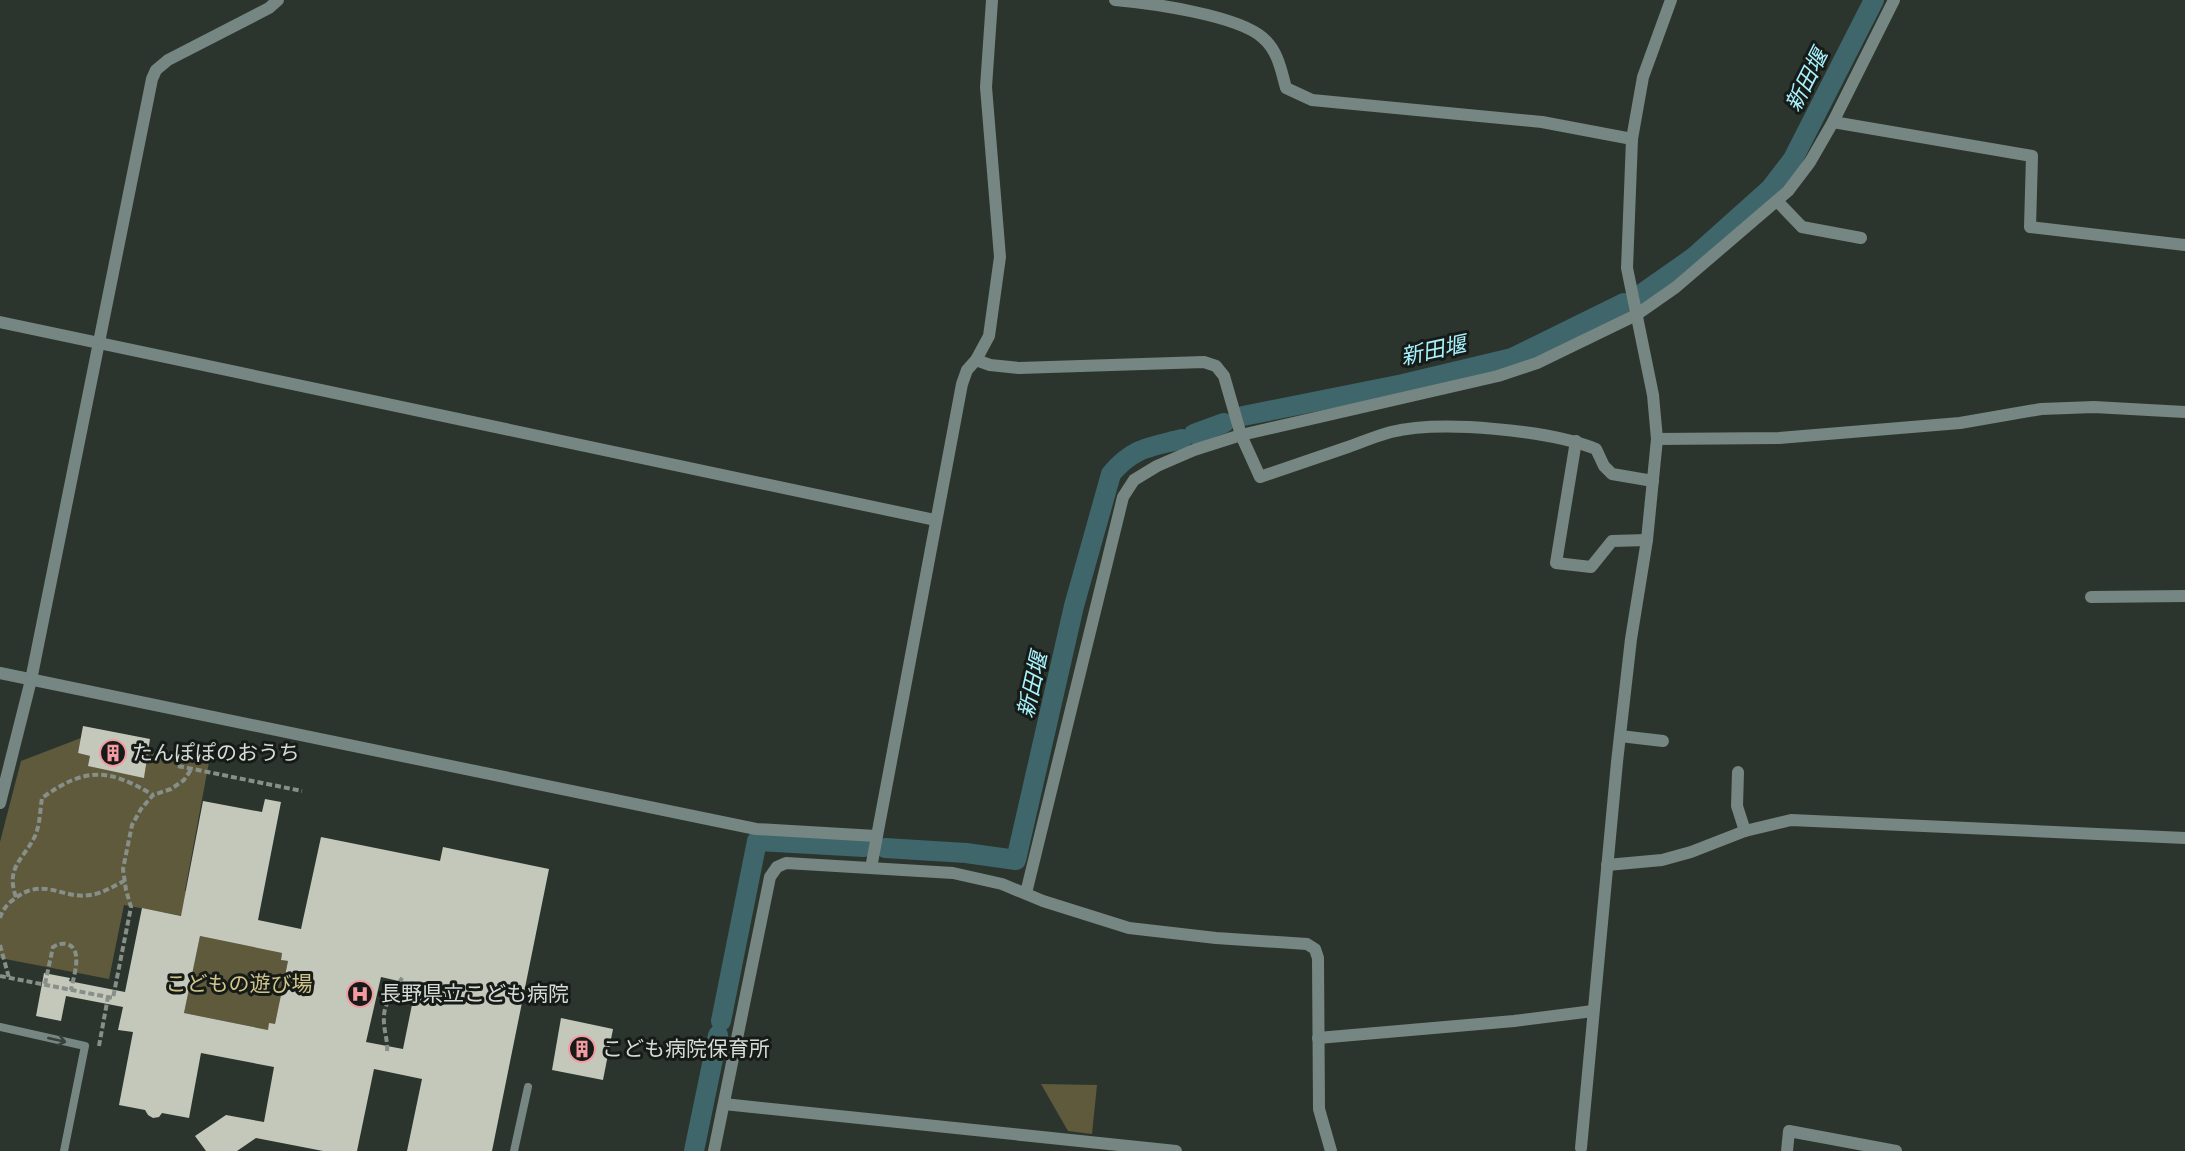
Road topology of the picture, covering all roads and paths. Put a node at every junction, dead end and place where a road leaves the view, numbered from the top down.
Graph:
1 (278, 0) edge
2 (992, 0) edge
3 (1115, 0) edge
4 (1671, 0) edge
5 (1894, 0) edge
6 (1833, 122) junction
7 (1632, 139) junction
8 (1777, 201) junction
9 (1862, 238) dead end
10 (2185, 245) edge
11 (1636, 315) junction
12 (0, 322) edge
13 (99, 342) junction
14 (976, 360) junction
15 (2185, 412) edge
16 (1241, 435) junction
17 (1657, 439) junction
18 (1576, 441) junction
19 (1653, 481) junction
20 (935, 520) junction
21 (1647, 540) junction
22 (2185, 596) edge
23 (2091, 597) dead end
24 (0, 673) edge
25 (31, 680) junction
26 (1620, 736) junction
27 (1663, 741) dead end
28 (178, 766) dead end
29 (192, 768) junction
30 (1738, 772) dead end
31 (302, 791) dead end
32 (153, 795) junction
33 (0, 803) edge
34 (1745, 831) junction
35 (876, 836) junction
36 (2185, 838) edge
37 (1607, 865) junction
38 (871, 868) junction
39 (124, 881) junction
40 (1026, 892) junction
41 (16, 897) junction
42 (0, 918) edge
43 (0, 945) edge
44 (0, 976) edge
45 (403, 976) dead end
46 (9, 978) junction
47 (45, 984) junction
48 (71, 990) junction
49 (1593, 1011) junction
50 (0, 1027) edge
51 (1318, 1038) junction
52 (387, 1051) dead end
53 (528, 1087) dead end
54 (724, 1104) junction
55 (1578, 1149) edge
56 (64, 1151) edge
57 (514, 1151) edge
58 (714, 1151) edge
59 (1176, 1151) edge
60 (1331, 1151) edge
61 (1594, 1151) edge
62 (1787, 1151) edge
63 (1896, 1151) edge

1 - 13 street
2 - 14 street
3 - 7 street
4 - 7 street
5 - 6 street
6 - 8 street
6 - 10 street
7 - 11 street
8 - 9 street
8 - 11 street
11 - 16 street
11 - 17 street
12 - 13 street
13 - 20 street
13 - 25 street
14 - 16 street
14 - 20 street
15 - 17 street
16 - 18 street
16 - 40 street
17 - 19 street
18 - 19 street
18 - 21 street
19 - 21 street
20 - 35 street
21 - 26 street
22 - 23 street
24 - 25 street
25 - 33 street
25 - 35 street
26 - 27 street
26 - 37 street
28 - 29 path
29 - 31 path
29 - 32 path
30 - 34 street
32 - 39 path
32 - 41 path
34 - 36 street
34 - 37 street
35 - 38 street
37 - 49 street
38 - 40 street
38 - 54 street
39 - 41 path
39 - 48 path
40 - 51 street
41 - 42 path
43 - 46 path
44 - 46 path
45 - 52 path
46 - 47 path
47 - 48 path
47 - 48 path
49 - 51 street
49 - 55 street
50 -> 56 lane
51 - 60 street
53 - 57 lane
54 - 58 street
54 - 59 street
55 - 61 street
62 - 63 street

